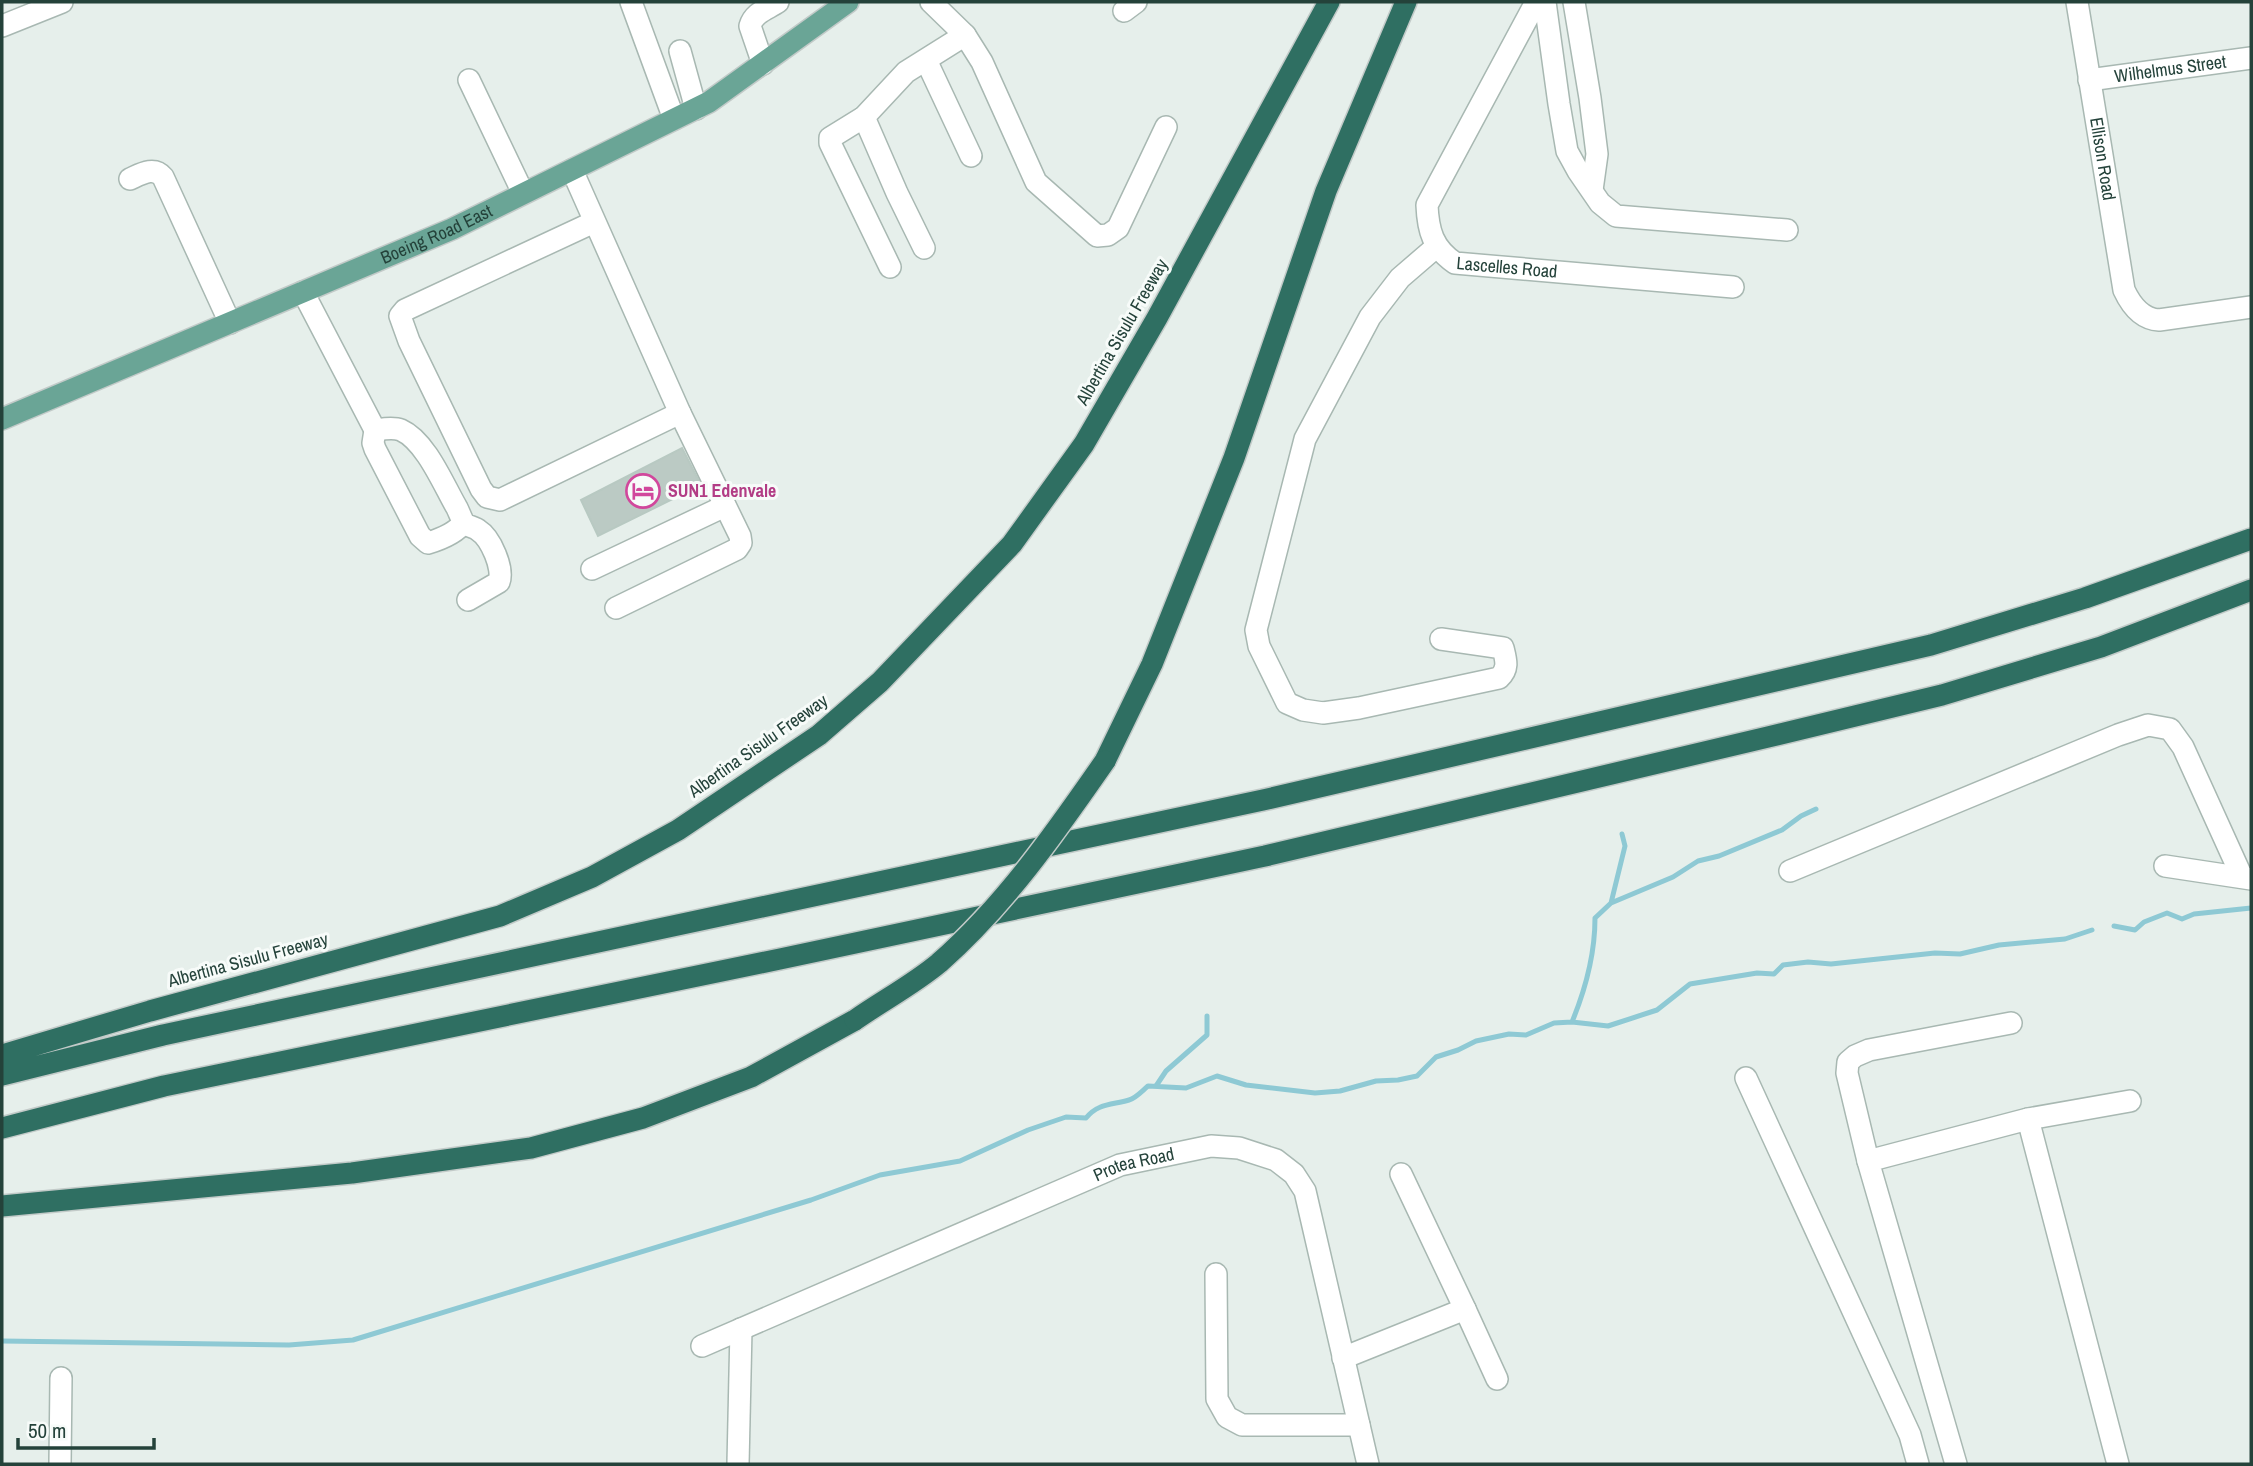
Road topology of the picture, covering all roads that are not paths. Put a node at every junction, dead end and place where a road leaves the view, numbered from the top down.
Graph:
1 (62, 2) edge
2 (631, 2) edge
3 (778, 2) edge
4 (836, 2) edge
5 (848, 2) edge
6 (931, 2) edge
7 (1329, 2) edge
8 (1406, 2) edge
9 (1536, 2) edge
10 (1545, 2) edge
11 (1574, 2) edge
12 (2077, 2) edge
13 (823, 21) junction
14 (2, 26) edge
15 (965, 35) junction
16 (680, 51) dead end
17 (2251, 58) edge
18 (926, 60) junction
19 (763, 64) junction
20 (469, 80) dead end
21 (2089, 80) junction
22 (1590, 98) junction
23 (1559, 104) junction
24 (696, 109) junction
25 (864, 117) junction
26 (674, 119) junction
27 (1167, 127) dead end
28 (971, 156) dead end
29 (572, 170) junction
30 (130, 179) dead end
31 (1592, 190) junction
32 (523, 193) junction
33 (594, 222) junction
34 (1787, 230) dead end
35 (1436, 247) junction
36 (924, 248) dead end
37 (890, 267) dead end
38 (1733, 287) dead end
39 (303, 292) junction
40 (2251, 307) edge
41 (230, 323) junction
42 (680, 413) junction
43 (2, 419) edge
44 (374, 430) junction
45 (725, 506) junction
46 (463, 523) junction
47 (2251, 539) edge
48 (592, 569) dead end
49 (2251, 590) edge
50 (468, 600) dead end
51 (616, 608) dead end
52 (1441, 639) dead end
53 (2165, 866) dead end
54 (1790, 871) dead end
55 (2247, 878) edge
56 (2011, 1023) dead end
57 (2, 1055) edge
58 (2, 1075) edge
59 (1746, 1078) dead end
60 (2130, 1101) dead end
61 (2028, 1119) junction
62 (2, 1128) edge
63 (1868, 1161) junction
64 (1401, 1174) dead end
65 (2, 1206) edge
66 (1216, 1274) dead end
67 (1465, 1309) junction
68 (741, 1329) junction
69 (702, 1346) dead end
70 (1343, 1358) junction
71 (61, 1378) dead end
72 (1497, 1379) dead end
73 (1359, 1425) junction
74 (60, 1464) edge
75 (738, 1464) edge
76 (1368, 1464) edge
77 (1918, 1464) edge
78 (1956, 1464) edge
79 (2118, 1464) edge

1 - 14 street
2 - 26 street
3 - 19 street
4 - 13 main road
5 - 13 main road, Boeing Road East
6 - 15 street
7 - 57 highway, Albertina Sisulu Freeway
8 - 65 highway, bridge
9 - 35 street, Lascelles Road
10 - 23 street
11 - 22 street
12 - 21 street, Ellison Road
13 - 19 main road, Boeing Road East
15 - 18 street
15 - 27 street
16 - 24 street
17 - 21 street, Wilhelmus Street
18 - 25 street
18 - 28 street
19 - 24 main road, Boeing Road East
20 - 32 street
21 - 40 street, Ellison Road
22 - 23 street
22 - 31 street
23 - 31 street
24 - 26 main road, Boeing Road East
25 - 36 street
25 - 37 street
26 - 29 main road, Boeing Road East
29 - 32 main road, Boeing Road East
29 - 33 street
30 - 41 street
31 - 34 street
32 - 39 main road, Boeing Road East
33 - 42 street
33 - 42 street
35 - 38 street, Lascelles Road
35 - 52 street
39 - 41 main road, Boeing Road East
39 - 44 street
41 - 43 main road, Boeing Road East
42 - 45 street
44 - 46 street
44 - 46 street
45 - 48 street
45 - 51 street
46 - 50 street
47 - 58 highway
49 - 62 highway
53 - 55 street
54 - 55 street
56 - 63 street
59 - 77 street
60 - 61 street
61 - 63 street
61 - 79 street
63 - 78 street
64 - 67 street
66 - 73 street
67 - 70 street
67 - 72 street
68 - 69 street, Protea Road
68 - 70 street, Protea Road
68 - 75 street
70 - 73 street, Protea Road
71 - 74 street
73 - 76 street, Protea Road

